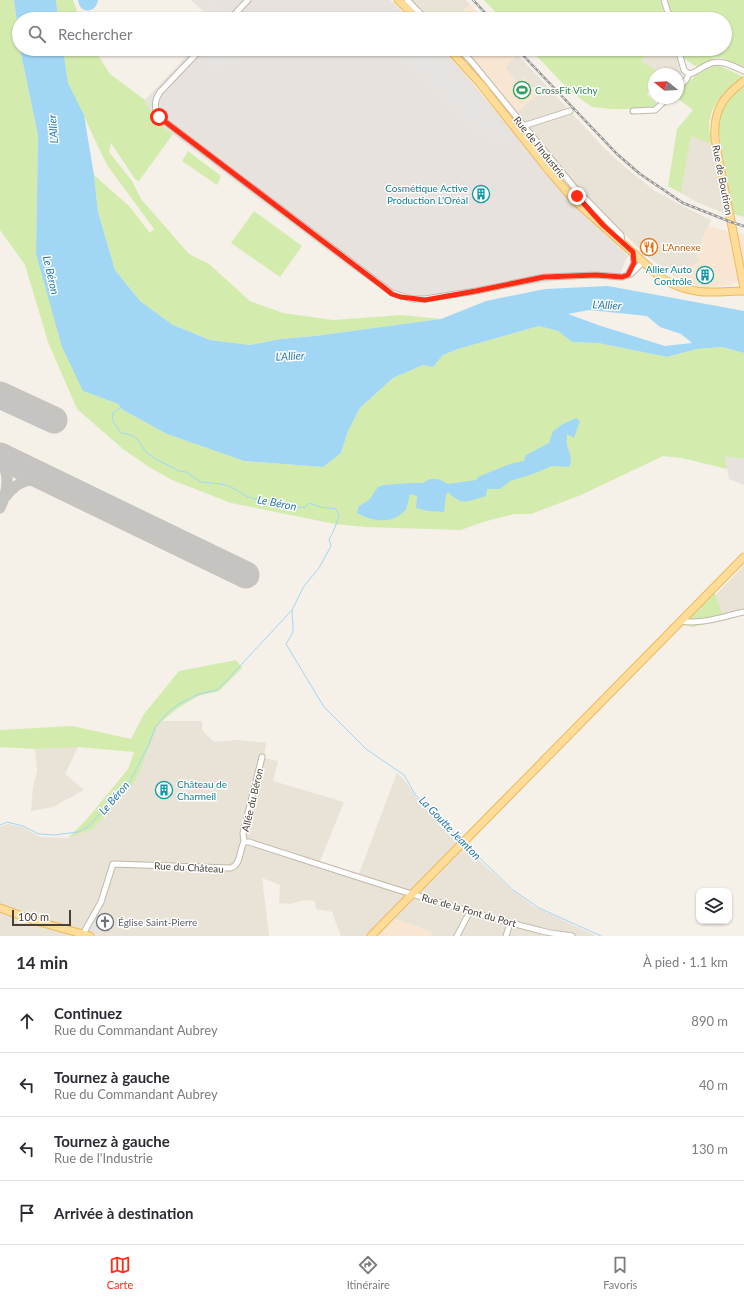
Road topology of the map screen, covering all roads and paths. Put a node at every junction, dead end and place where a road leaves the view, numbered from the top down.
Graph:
1 (248, 0) edge
2 (398, 0) edge
3 (407, 0) edge
4 (664, 0) edge
5 (237, 12) edge
6 (411, 12) edge
7 (419, 12) edge
8 (668, 12) edge
9 (194, 56) edge
10 (455, 56) edge
11 (466, 56) edge
12 (680, 56) edge
13 (744, 72) edge
14 (689, 74) junction
15 (744, 81) edge
16 (684, 82) edge
17 (662, 104) edge
18 (570, 111) dead end
19 (633, 111) dead end
20 (523, 126) junction
21 (622, 242) junction
22 (633, 252) junction
23 (643, 262) junction
24 (742, 268) edge
25 (628, 275) junction
26 (744, 286) edge
27 (691, 290) junction
28 (744, 291) edge
29 (744, 557) edge
30 (744, 612) edge
31 (682, 621) junction
32 (262, 757) dead end
33 (244, 842) junction
34 (413, 894) junction
35 (0, 908) edge
36 (470, 911) junction
37 (0, 912) edge
38 (510, 923) junction
39 (49, 928) junction
40 (80, 936) edge
41 (371, 936) edge
42 (457, 936) edge
43 (506, 936) edge
44 (572, 936) edge

1 - 5 street
2 - 6 main road
3 - 7 street
4 - 8 street
9 - 25 street
10 - 21 main road, Rue de l'Industrie
11 - 20 street, Rue de l'Industrie
12 - 14 street
13 - 14 street
14 - 16 street
15 - 24 main road, Rue de Boutiron
17 - 19 street
18 - 20 street
20 - 21 street, Rue de l'Industrie
21 - 22 main road, Rue de l'Industrie
22 - 23 main road, Rue de l'Industrie
22 - 25 street
23 - 25 street
23 - 27 main road, Rue de l'Industrie
24 - 26 main road, Rue de Boutiron
26 - 27 main road, Rue de l'Industrie
27 - 28 main road, Rue de l'Industrie
29 - 31 main road
30 - 31 street
31 - 34 main road
32 - 33 street, Allée du Béron
33 - 34 street
33 - 40 street, Rue du Château
34 - 36 street, Rue de la Font du Port
34 - 41 main road
35 - 40 main road
36 - 38 street, Rue de la Font du Port
36 - 42 street
37 - 39 main road
38 - 43 street
38 - 44 street, Rue de la Font du Port
39 - 40 main road
39 - 40 street

